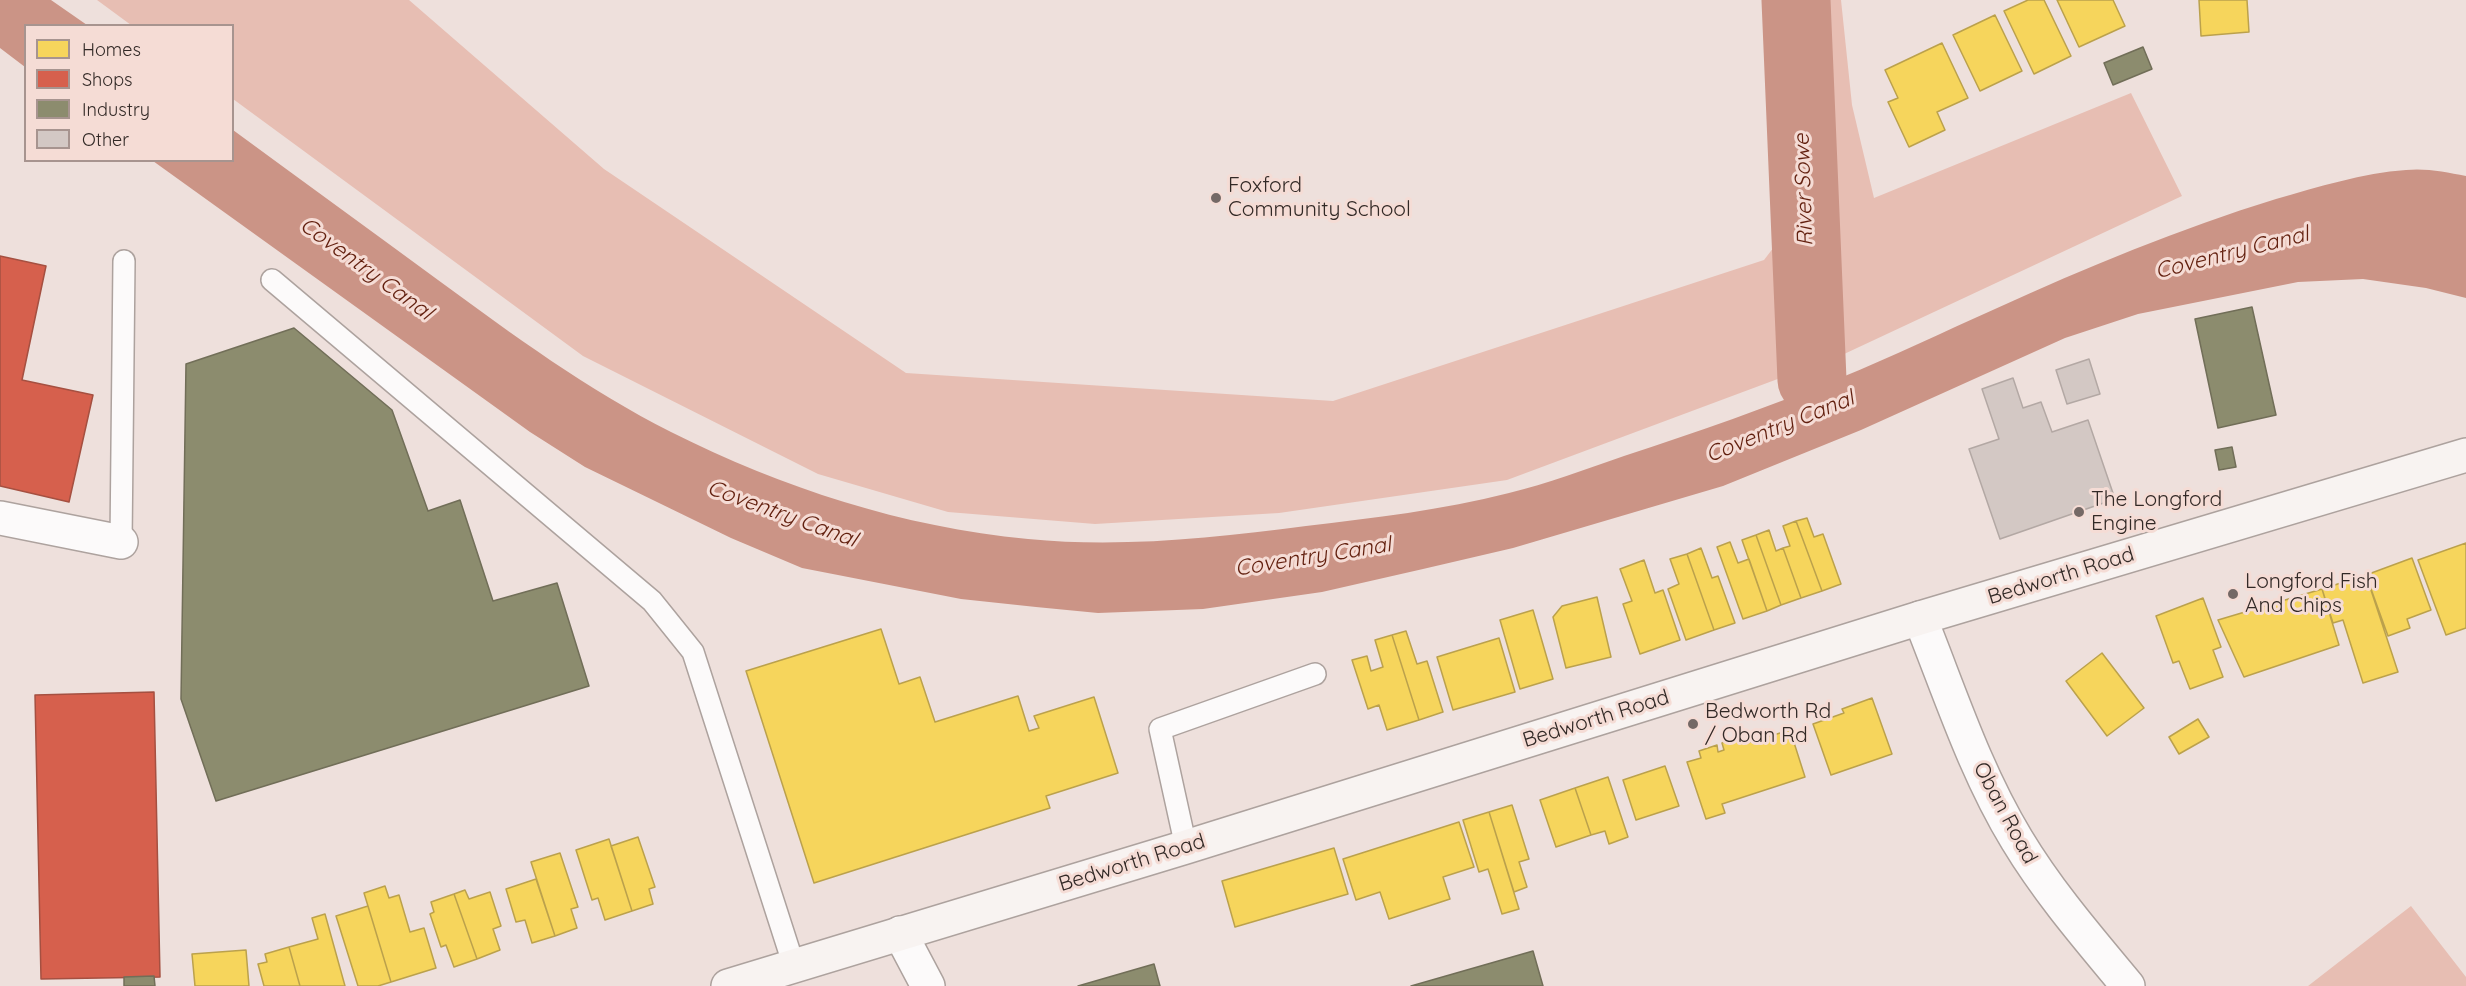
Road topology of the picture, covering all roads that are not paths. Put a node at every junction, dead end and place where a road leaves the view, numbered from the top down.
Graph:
1 (124, 261) dead end
2 (272, 280) dead end
3 (2466, 455) edge
4 (0, 518) edge
5 (121, 542) joint
6 (1920, 618) junction
7 (1315, 674) dead end
8 (1186, 847) junction
9 (900, 933) junction
10 (794, 966) junction
11 (2118, 982) edge
12 (728, 986) edge
13 (928, 986) edge

1 - 5 lane
2 - 10 lane
3 - 6 main road, Bedworth Road
4 - 5 street
6 - 8 main road, Bedworth Road
6 - 11 street, Oban Road
7 - 8 lane
8 - 9 main road, Bedworth Road
9 - 10 main road, Bedworth Road
9 - 13 street
10 - 12 main road, Bedworth Road

